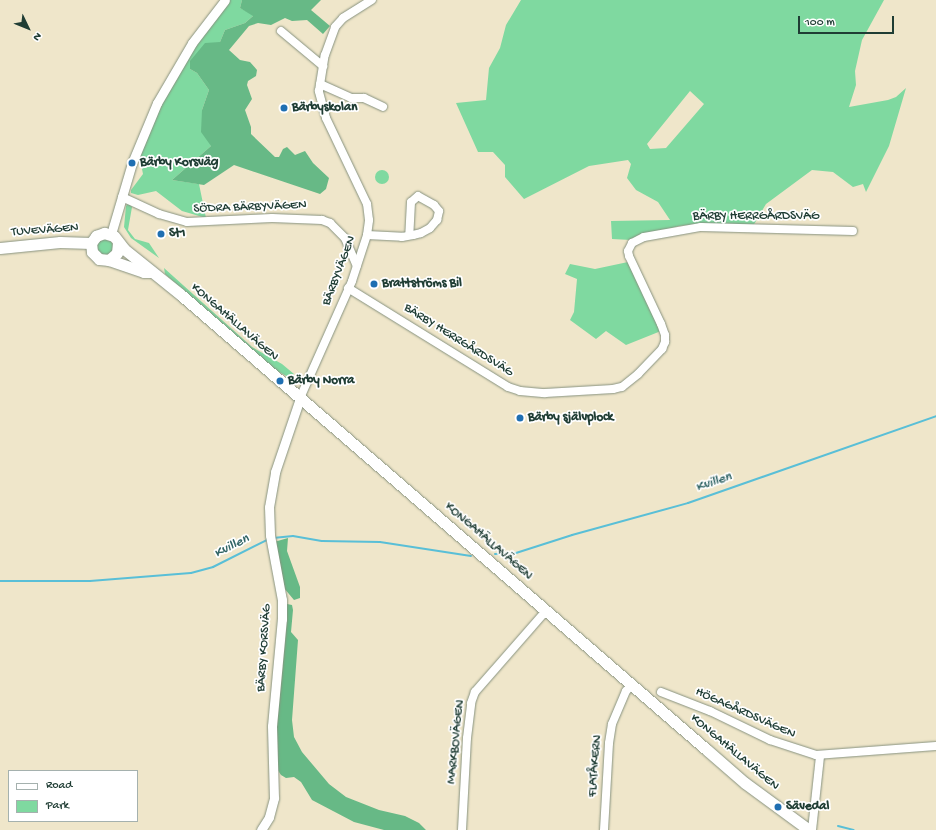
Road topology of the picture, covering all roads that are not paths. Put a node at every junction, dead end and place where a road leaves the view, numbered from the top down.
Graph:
1 (225, 0) edge
2 (372, 0) edge
3 (281, 31) dead end
4 (322, 66) junction
5 (320, 84) junction
6 (383, 107) dead end
7 (122, 197) junction
8 (853, 231) dead end
9 (367, 235) junction
10 (409, 235) junction
11 (114, 238) junction
12 (91, 243) junction
13 (0, 248) edge
14 (109, 260) junction
15 (357, 266) junction
16 (151, 272) junction
17 (348, 288) junction
18 (300, 398) junction
19 (546, 611) junction
20 (632, 685) junction
21 (661, 692) dead end
22 (936, 746) edge
23 (820, 756) junction
24 (261, 830) edge
25 (462, 830) edge
26 (604, 830) edge
27 (809, 830) edge
28 (812, 830) edge

1 - 7 street
2 - 4 street, BÄRBYVÄGEN
3 - 4 street
4 - 5 street, BÄRBYVÄGEN
5 - 6 street
5 - 9 street, BÄRBYVÄGEN
7 - 11 street
7 - 15 street, SÖDRA BÄRBYVÄGEN
8 - 17 street, BÄRBY HERRGÅRDSVÄG
9 - 10 street
9 - 15 street, BÄRBYVÄGEN
10 - 10 street
11 - 12 main road
11 - 14 main road
11 - 16 main road, KONGAHÄLLAVÄGEN
12 - 13 main road, TUVEVÄGEN
12 - 14 main road, KONGAHÄLLAVÄGEN
14 - 16 main road, KONGAHÄLLAVÄGEN
15 - 17 street, BÄRBYVÄGEN
16 - 18 main road, KONGAHÄLLAVÄGEN
17 - 18 street, BÄRBYVÄGEN
18 - 19 main road, KONGAHÄLLAVÄGEN
18 - 24 street, BÄRBY KORSVÄG
19 - 20 main road, KONGAHÄLLAVÄGEN
19 - 25 street, MARKBOVÄGEN
20 - 26 street, FLATÅKERN
20 - 27 main road, KONGAHÄLLAVÄGEN
21 - 23 street, HÖGAGÅRDSVÄGEN
22 - 23 street, HÖGAGÅRDSVÄGEN
23 - 28 street

